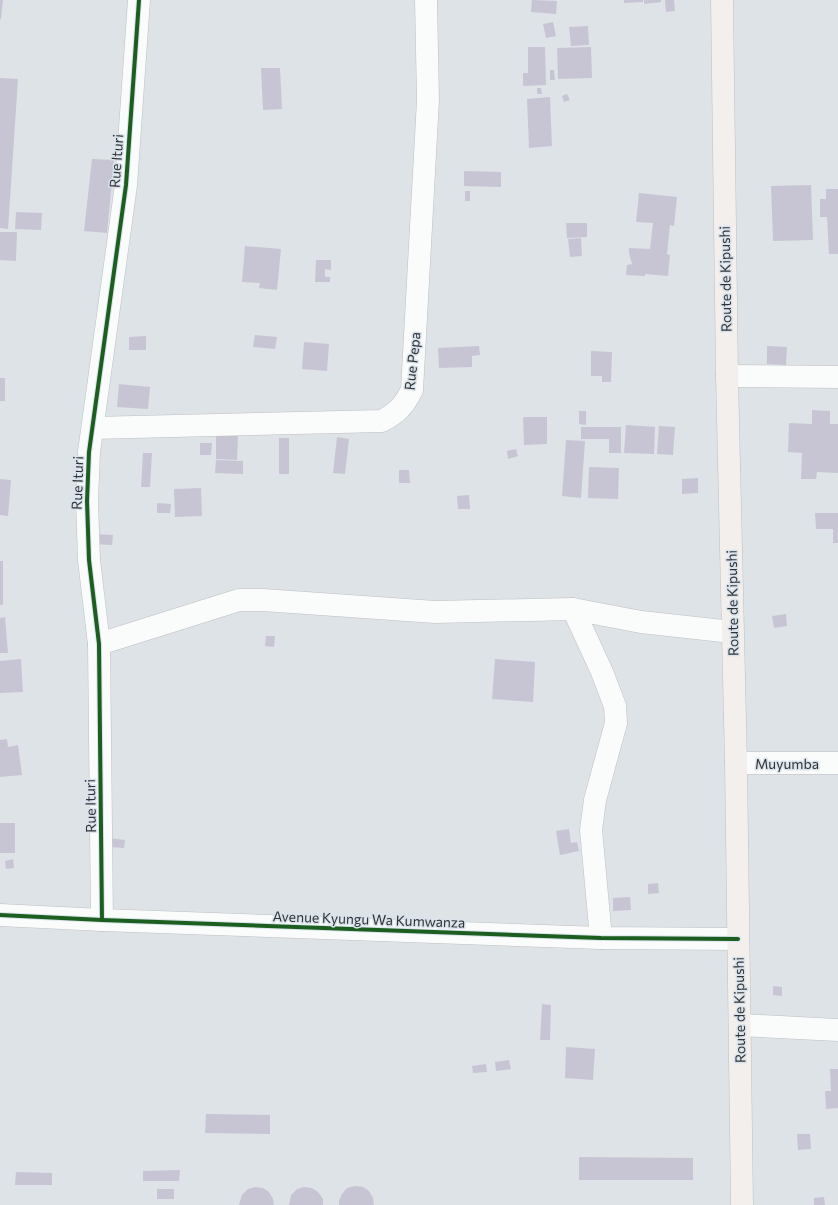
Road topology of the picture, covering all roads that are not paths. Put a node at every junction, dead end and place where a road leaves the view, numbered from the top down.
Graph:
1 (139, 0) edge
2 (426, 0) edge
3 (722, 0) edge
4 (727, 376) junction
5 (838, 377) edge
6 (93, 428) junction
7 (573, 610) junction
8 (732, 632) junction
9 (99, 644) junction
10 (736, 763) junction
11 (838, 763) edge
12 (0, 915) edge
13 (102, 920) junction
14 (601, 938) junction
15 (738, 939) junction
16 (740, 1025) junction
17 (838, 1030) edge
18 (742, 1205) edge

1 - 6 street, Rue Ituri
2 - 6 street, Rue Pepa
3 - 4 main road, Route de Kipushi
4 - 5 street
4 - 8 main road, Route de Kipushi
6 - 9 street, Rue Ituri
7 - 8 street
7 - 9 street
7 - 14 street
8 - 10 main road, Route de Kipushi
9 - 13 street, Rue Ituri
10 - 11 street, Muyumba
10 - 15 main road, Route de Kipushi
12 - 13 street, Avenue Kyungu Wa Kumwanza
13 - 14 street, Avenue Kyungu Wa Kumwanza
14 - 15 street, Avenue Kyungu Wa Kumwanza
15 - 16 main road, Route de Kipushi
16 - 17 street
16 - 18 main road, Route de Kipushi

